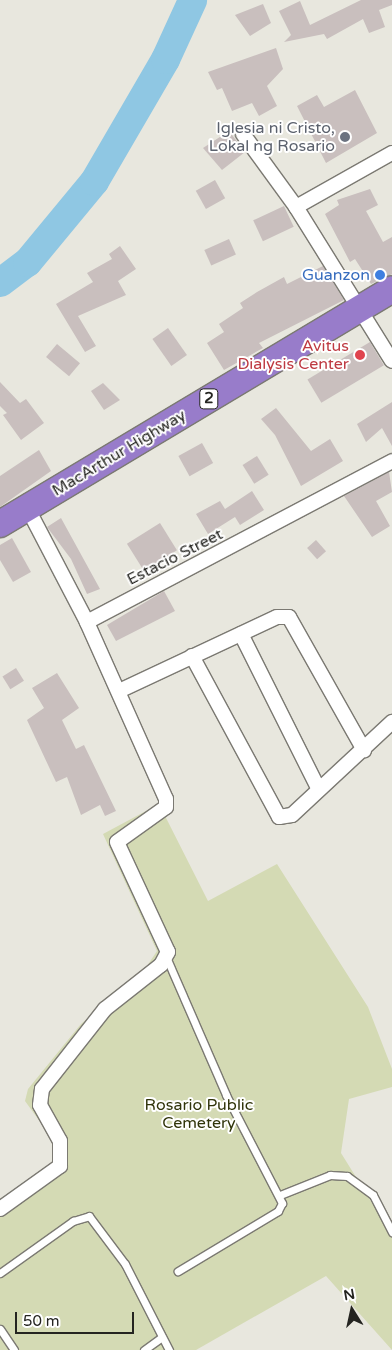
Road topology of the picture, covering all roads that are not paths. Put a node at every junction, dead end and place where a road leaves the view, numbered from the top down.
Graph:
1 (243, 134) dead end
2 (392, 153) edge
3 (296, 207) junction
4 (392, 289) edge
5 (358, 310) junction
6 (392, 361) edge
7 (392, 461) edge
8 (26, 508) junction
9 (0, 524) edge
10 (87, 622) junction
11 (241, 634) junction
12 (192, 656) junction
13 (119, 691) junction
14 (392, 722) edge
15 (364, 750) junction
16 (319, 790) junction
17 (168, 959) junction
18 (280, 1195) junction
19 (0, 1209) edge
20 (392, 1232) edge
21 (178, 1272) dead end
22 (0, 1273) edge
23 (0, 1329) edge
24 (162, 1337) junction
25 (14, 1350) edge
26 (144, 1350) edge
27 (169, 1350) edge

1 - 3 street
2 - 3 street
3 - 5 street
4 - 5 highway, MacArthur Highway / 2
5 - 6 street
5 - 8 highway, MacArthur Highway / 2
7 - 10 street, Estacio Street
8 - 9 highway, MacArthur Highway / 2
8 - 10 street
10 - 13 street
11 - 12 street
11 - 15 street
11 - 16 street
12 - 13 street
12 - 16 street
13 - 17 street
14 - 15 street
15 - 16 street
17 - 18 lane
17 - 19 street
18 - 20 lane
18 - 21 lane
22 - 24 lane
23 - 25 lane
24 - 26 lane
24 - 27 lane

